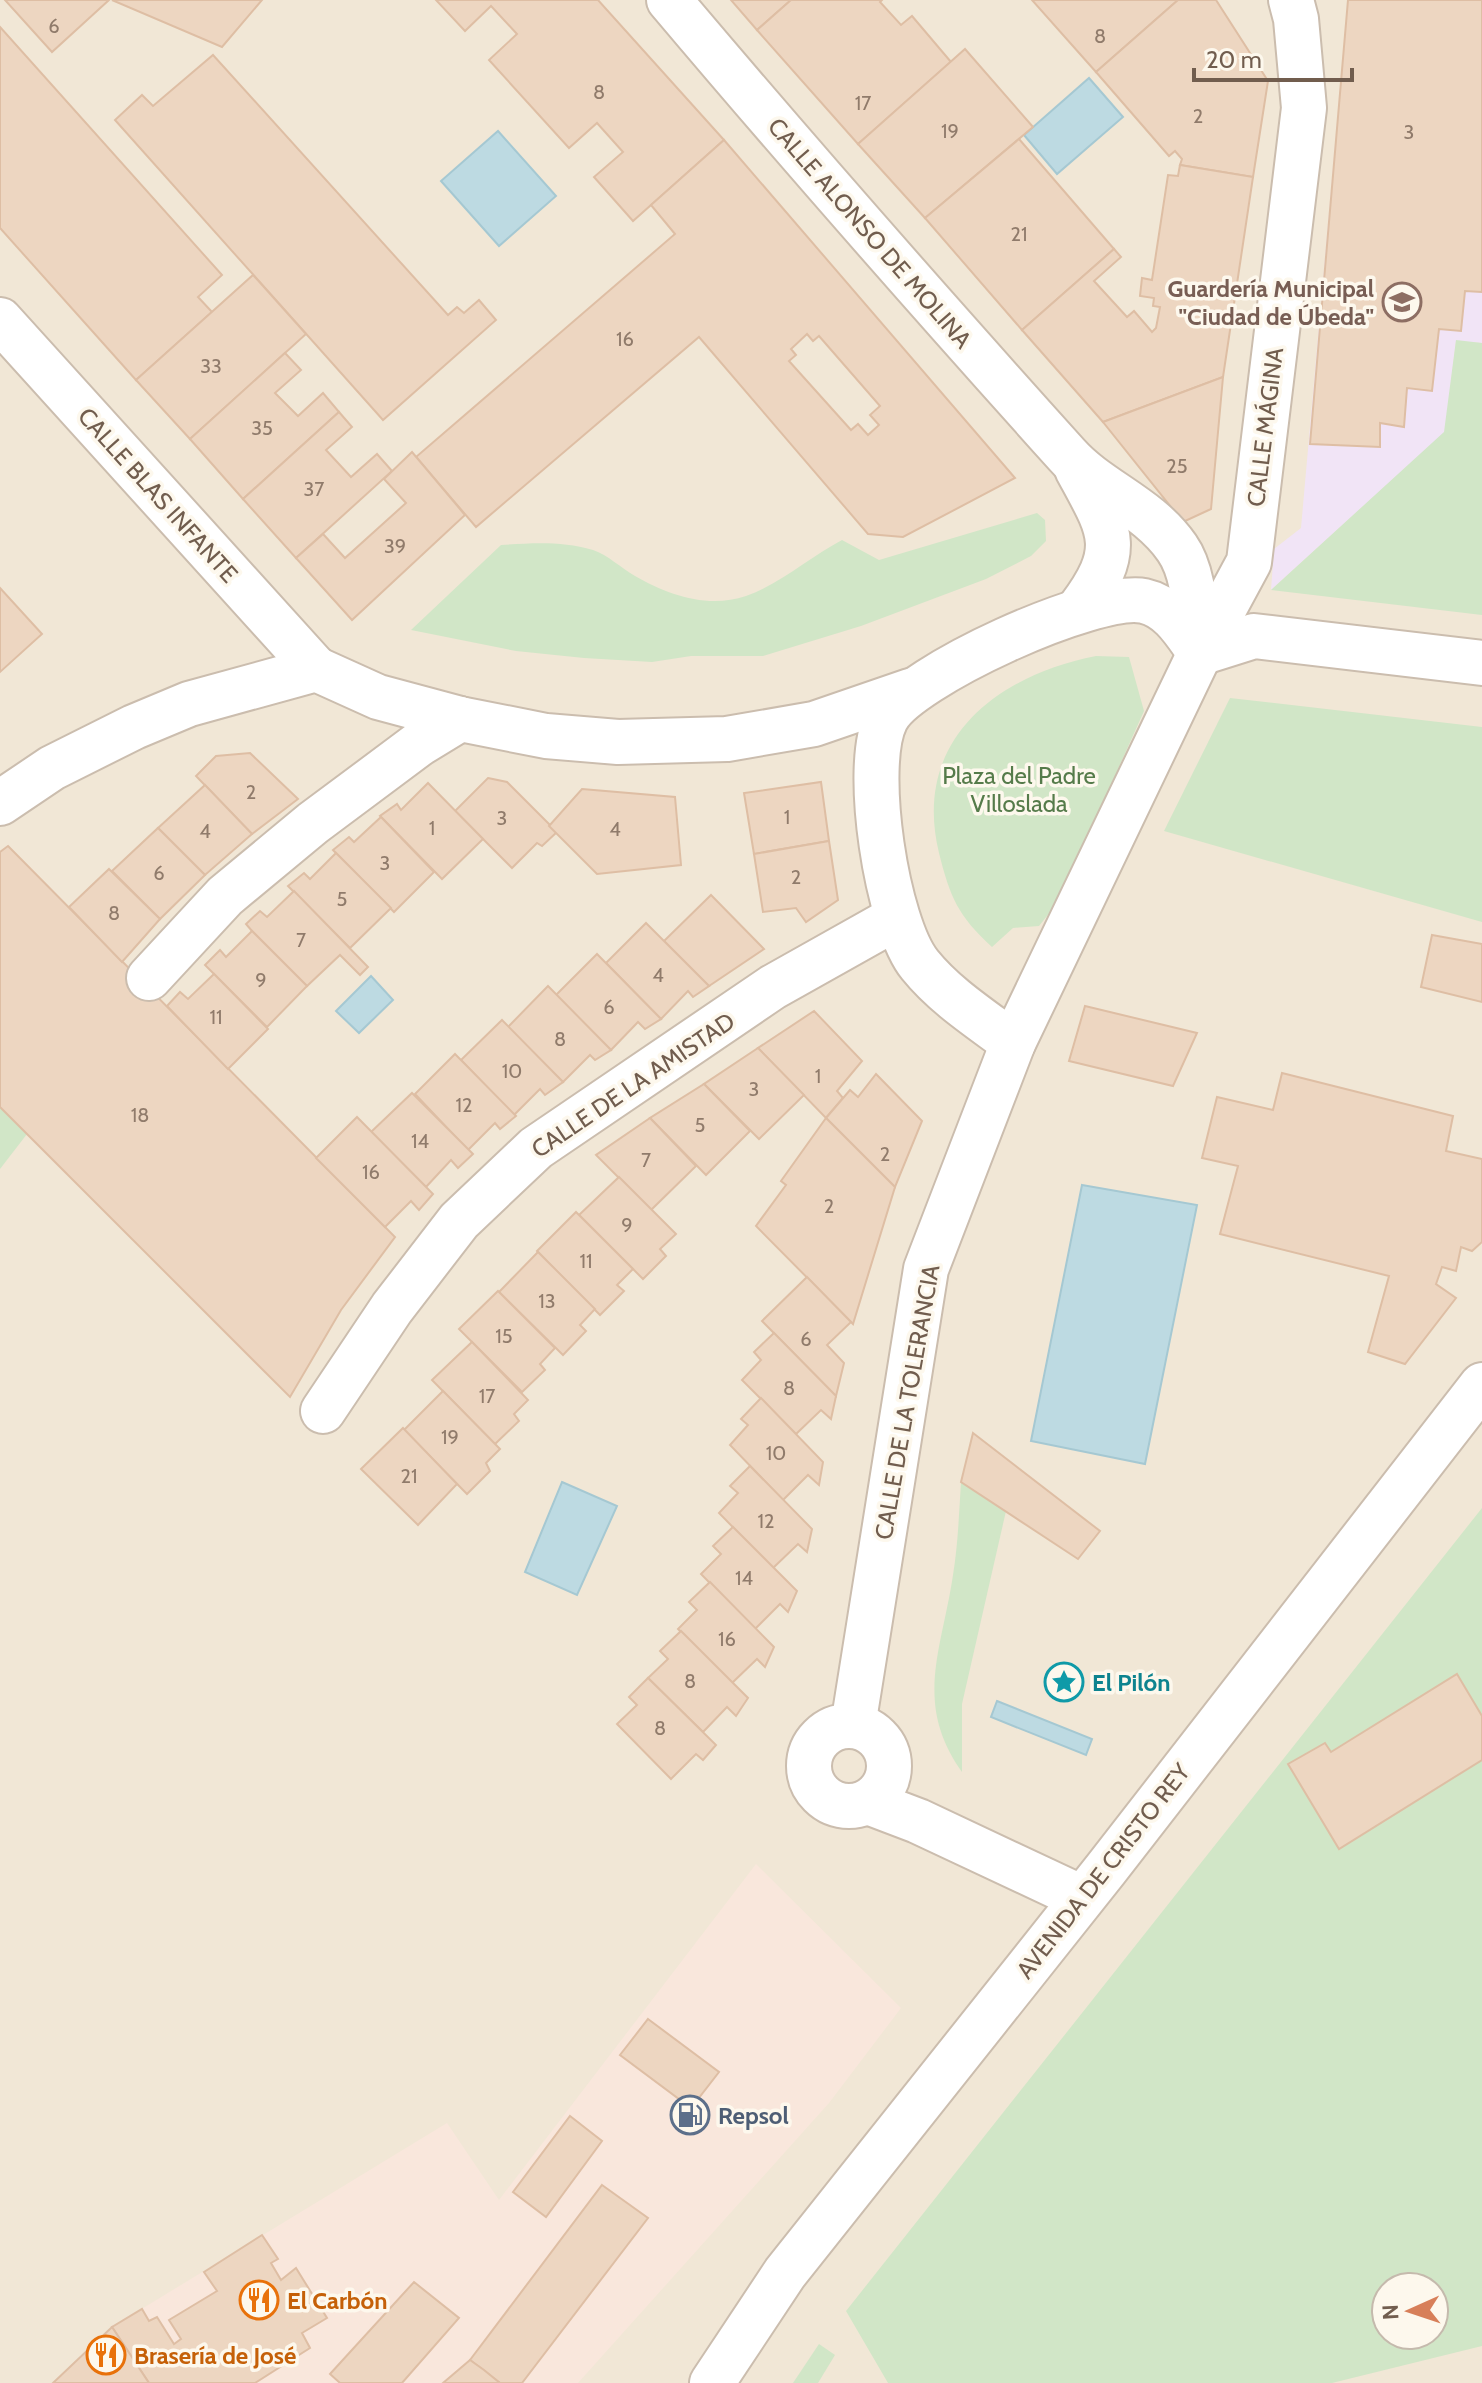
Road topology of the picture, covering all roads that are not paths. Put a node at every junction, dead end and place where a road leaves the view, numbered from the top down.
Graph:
1 (669, 0) edge
2 (1291, 0) edge
3 (0, 320) edge
4 (1074, 463) junction
5 (1079, 609) junction
6 (1200, 653) junction
7 (1482, 663) edge
8 (316, 669) junction
9 (910, 691) junction
10 (460, 719) junction
11 (814, 724) junction
12 (879, 763) junction
13 (0, 803) edge
14 (896, 918) junction
15 (149, 978) dead end
16 (1013, 1043) junction
17 (1482, 1385) edge
18 (323, 1411) dead end
19 (853, 1726) junction
20 (889, 1758) junction
21 (868, 1802) junction
22 (918, 1821) junction
23 (1082, 1898) junction
24 (715, 2377) edge

1 - 4 street, CALLE ALONSO DE MOLINA
2 - 6 street, CALLE MÁGINA
3 - 8 street, CALLE BLAS INFANTE
4 - 5 street, CALLE ALONSO DE MOLINA
4 - 6 street, CALLE ALONSO DE MOLINA
5 - 6 street
5 - 9 street
6 - 7 street
6 - 16 street
8 - 10 street
8 - 13 street
9 - 11 street
9 - 12 street
10 - 11 street
10 - 15 street
11 - 12 street
12 - 14 street
14 - 16 street
14 - 18 street, CALLE DE LA AMISTAD
16 - 19 street, CALLE DE LA TOLERANCIA
17 - 23 street, AVENIDA DE CRISTO REY
19 - 20 street
19 - 21 street
20 - 21 street
20 - 22 street
21 - 22 street
22 - 23 street
23 - 24 street, AVENIDA DE CRISTO REY

